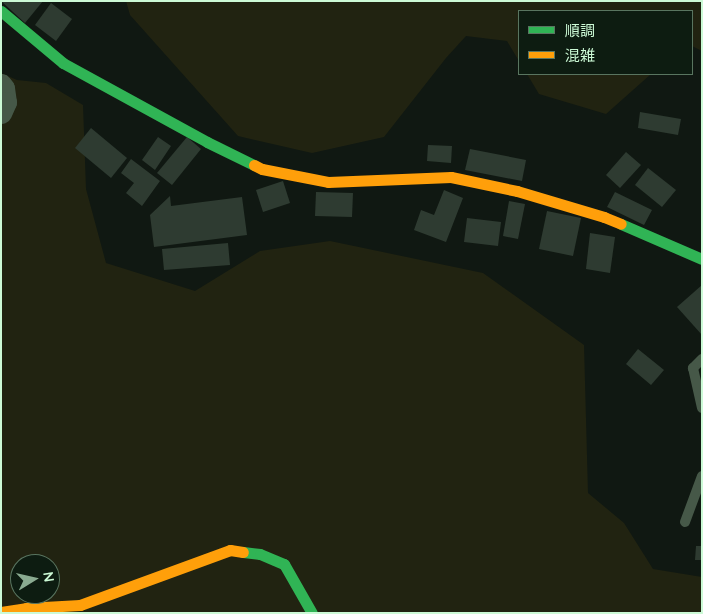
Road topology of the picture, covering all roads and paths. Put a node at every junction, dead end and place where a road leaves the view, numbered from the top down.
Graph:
1 (1, 11) edge
2 (1, 84) edge
3 (1, 113) edge
4 (702, 259) edge
5 (702, 359) edge
6 (702, 408) edge
7 (702, 476) edge
8 (685, 522) dead end
9 (1, 612) edge
10 (312, 613) edge

1 - 4 street
2 - 3 street
5 - 6 lane
7 - 8 lane
9 - 10 street

